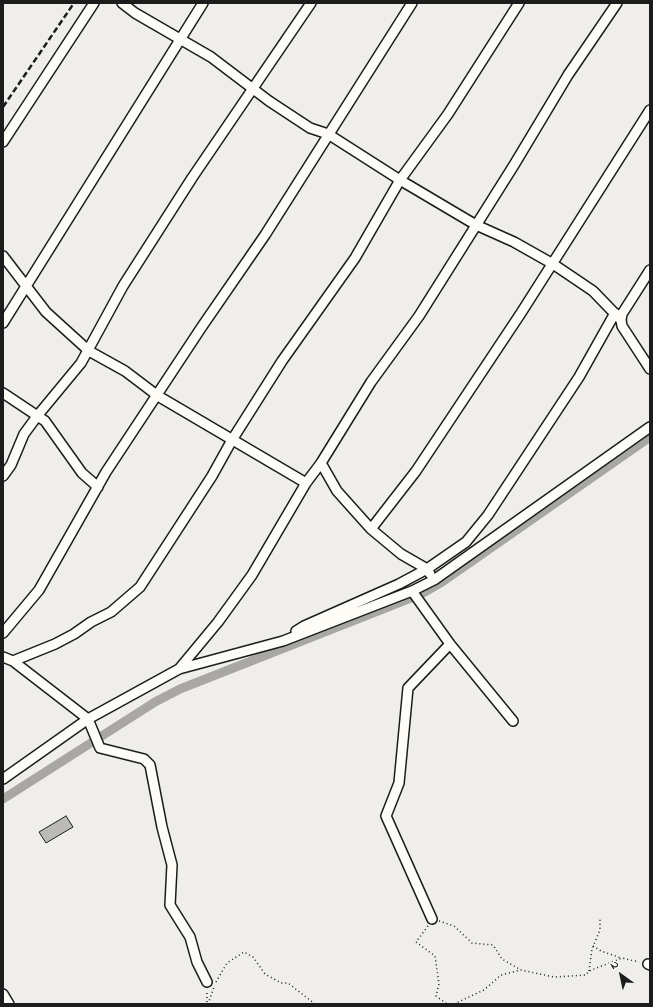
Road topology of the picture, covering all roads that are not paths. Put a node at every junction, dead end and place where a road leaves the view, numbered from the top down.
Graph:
1 (94, 3) edge
2 (122, 3) edge
3 (203, 3) edge
4 (311, 3) edge
5 (412, 3) edge
6 (519, 3) edge
7 (617, 3) edge
8 (180, 39) junction
9 (253, 89) junction
10 (650, 110) edge
11 (328, 134) junction
12 (3, 142) edge
13 (400, 180) junction
14 (476, 225) junction
15 (3, 256) edge
16 (553, 264) junction
17 (650, 270) edge
18 (26, 288) junction
19 (618, 316) junction
20 (3, 323) edge
21 (89, 351) junction
22 (650, 369) edge
23 (3, 392) edge
24 (158, 396) junction
25 (38, 415) junction
26 (650, 427) edge
27 (232, 440) junction
28 (321, 463) junction
29 (3, 476) edge
30 (306, 482) junction
31 (98, 487) junction
32 (371, 529) junction
33 (427, 569) junction
34 (434, 580) junction
35 (412, 591) junction
36 (3, 633) edge
37 (283, 641) junction
38 (450, 644) junction
39 (3, 656) edge
40 (13, 661) junction
41 (178, 669) junction
42 (88, 719) junction
43 (513, 721) dead end
44 (3, 779) edge
45 (432, 919) road end
46 (207, 982) road end
47 (3, 994) edge
48 (9, 1004) edge

1 - 12 street
2 - 8 street
3 - 8 street
4 - 9 street
5 - 11 street
6 - 13 street
7 - 14 street
8 - 9 street
8 - 18 street
9 - 11 street
9 - 21 street
10 - 16 street
11 - 13 street
11 - 24 street
13 - 14 street
13 - 27 street
14 - 16 street
14 - 28 street
15 - 18 street
16 - 19 street
16 - 32 street
17 - 19 street
18 - 20 street
18 - 21 street
19 - 22 street
19 - 33 street
21 - 24 street
21 - 25 street
23 - 25 street
24 - 27 street
24 - 31 street
25 - 29 street
25 - 31 street
26 - 34 street
27 - 30 street
27 - 40 street
28 - 30 street
28 - 32 street
30 - 41 street
31 - 36 street
32 - 33 street
33 - 34 street
33 - 37 street
34 - 35 street
35 - 37 street
35 - 38 street
37 - 41 street
38 - 43 street
38 - 45 street
39 - 40 street
40 - 42 street
41 - 42 street
42 - 44 street
42 - 46 street
47 - 48 street

